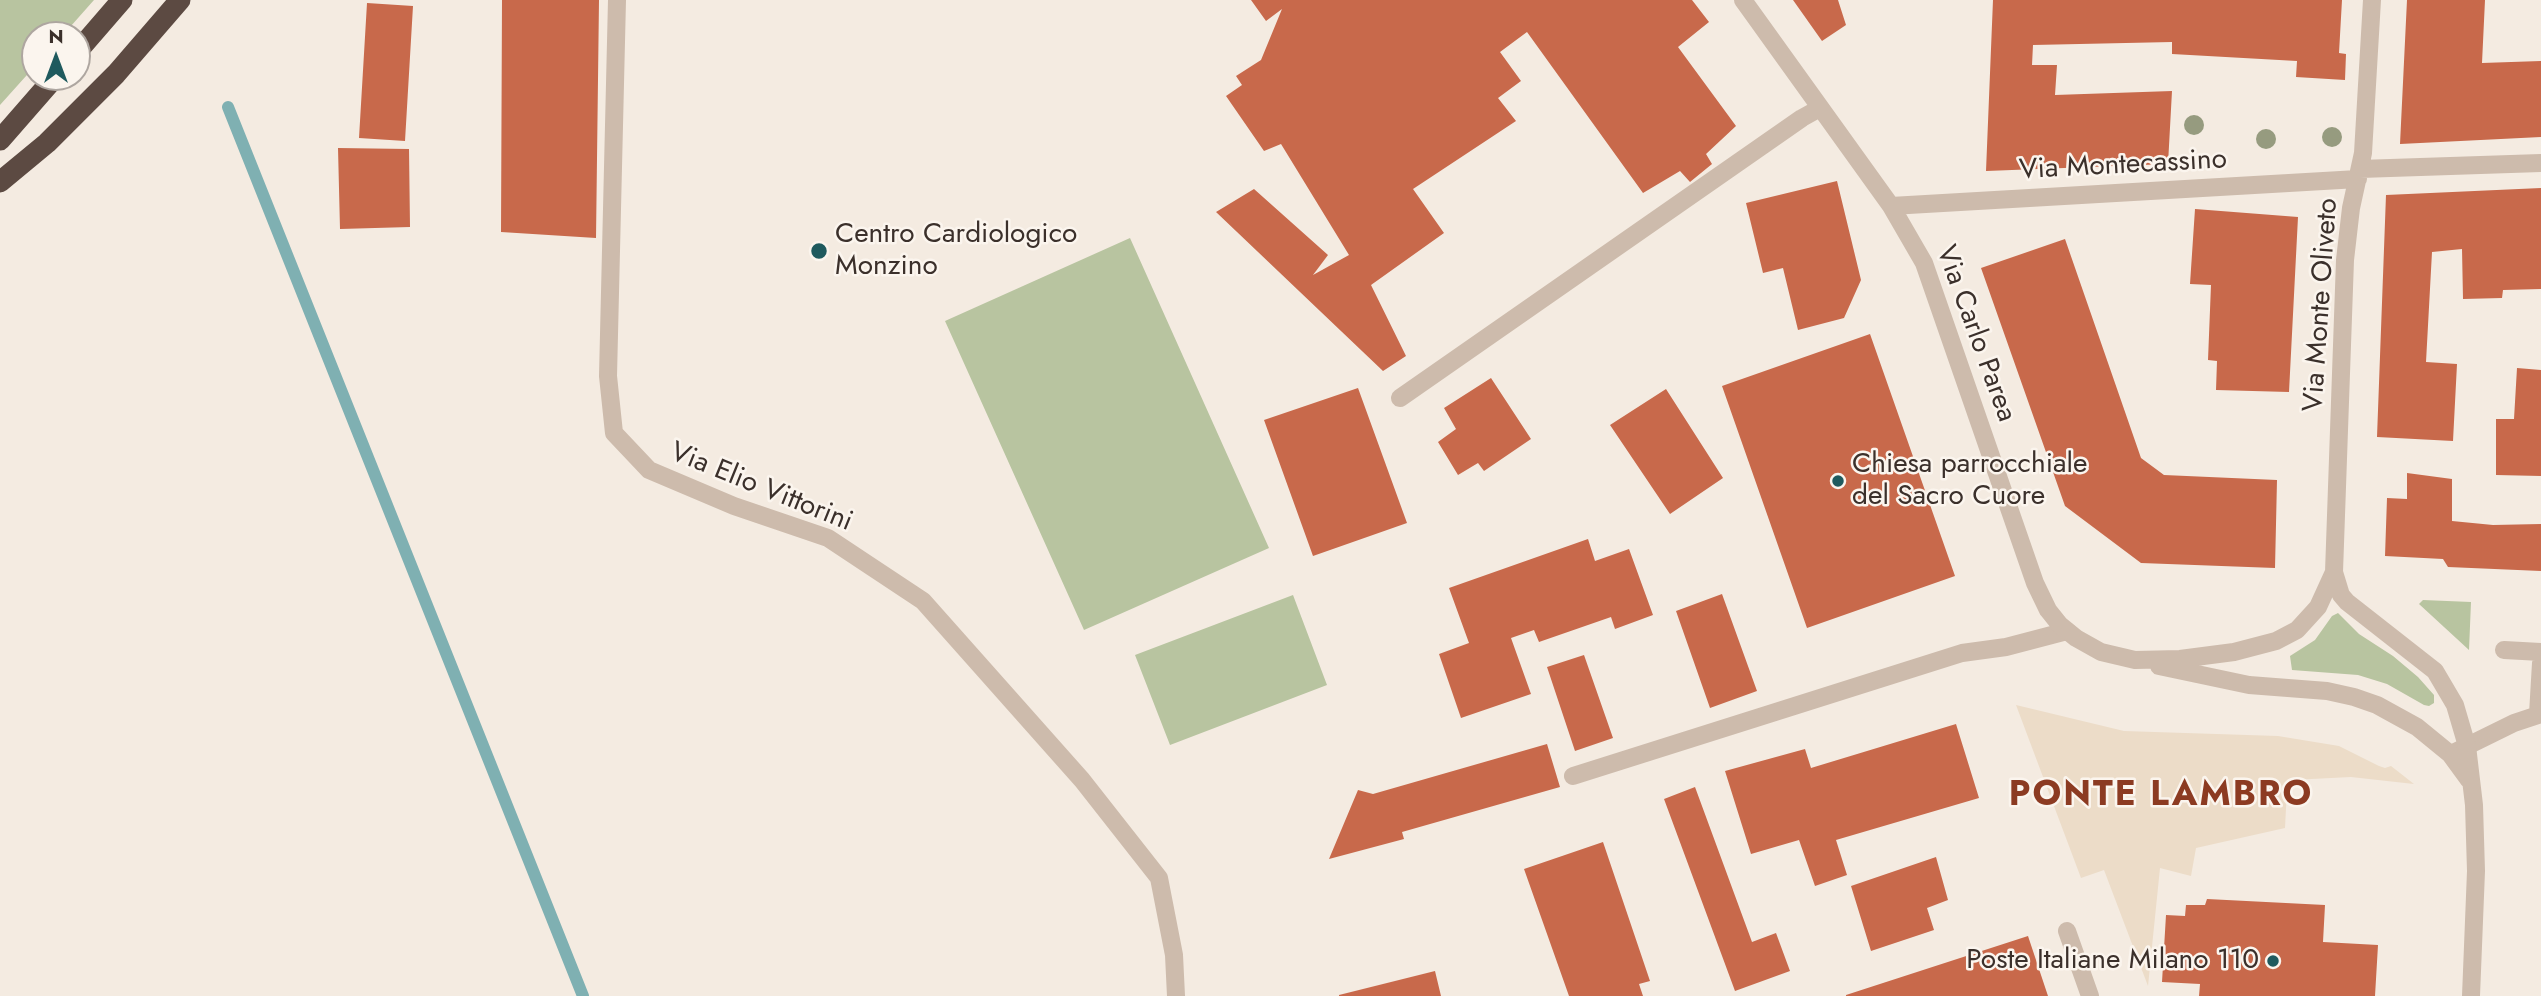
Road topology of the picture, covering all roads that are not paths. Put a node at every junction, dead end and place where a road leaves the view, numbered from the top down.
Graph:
1 (122, 0) edge
2 (180, 0) edge
3 (617, 0) edge
4 (1743, 0) edge
5 (2372, 0) edge
6 (91, 35) edge
7 (43, 91) edge
8 (1820, 108) junction
9 (0, 140) edge
10 (2541, 163) edge
11 (2359, 174) junction
12 (0, 181) edge
13 (1891, 206) junction
14 (1400, 398) dead end
15 (2334, 572) junction
16 (2067, 631) junction
17 (2504, 650) dead end
18 (2541, 652) edge
19 (2135, 660) junction
20 (2541, 663) edge
21 (2539, 714) edge
22 (2466, 746) junction
23 (2450, 754) junction
24 (1573, 776) dead end
25 (2472, 786) junction
26 (2067, 930) dead end
27 (1176, 996) edge
28 (2090, 996) edge
29 (2471, 996) edge

1 - 6 highway
2 - 12 highway
3 - 27 street, Via Elio Vittorini
4 - 8 street, Via Carlo Parea
5 - 11 street, Via Monte Oliveto
7 - 9 highway
8 - 13 street, Via Carlo Parea
8 - 14 street
10 - 11 street, Via Montecassino
11 - 13 street, Via Montecassino
11 - 15 street, Via Monte Oliveto
13 - 16 street, Via Carlo Parea
15 - 19 street, Via Carlo Parea
15 - 22 street
16 - 19 street, Via Carlo Parea
16 - 24 street
17 - 18 street
19 - 23 street
20 - 21 street
21 - 22 street
22 - 23 street
22 - 25 street
23 - 25 street
25 - 29 street
26 - 28 street

